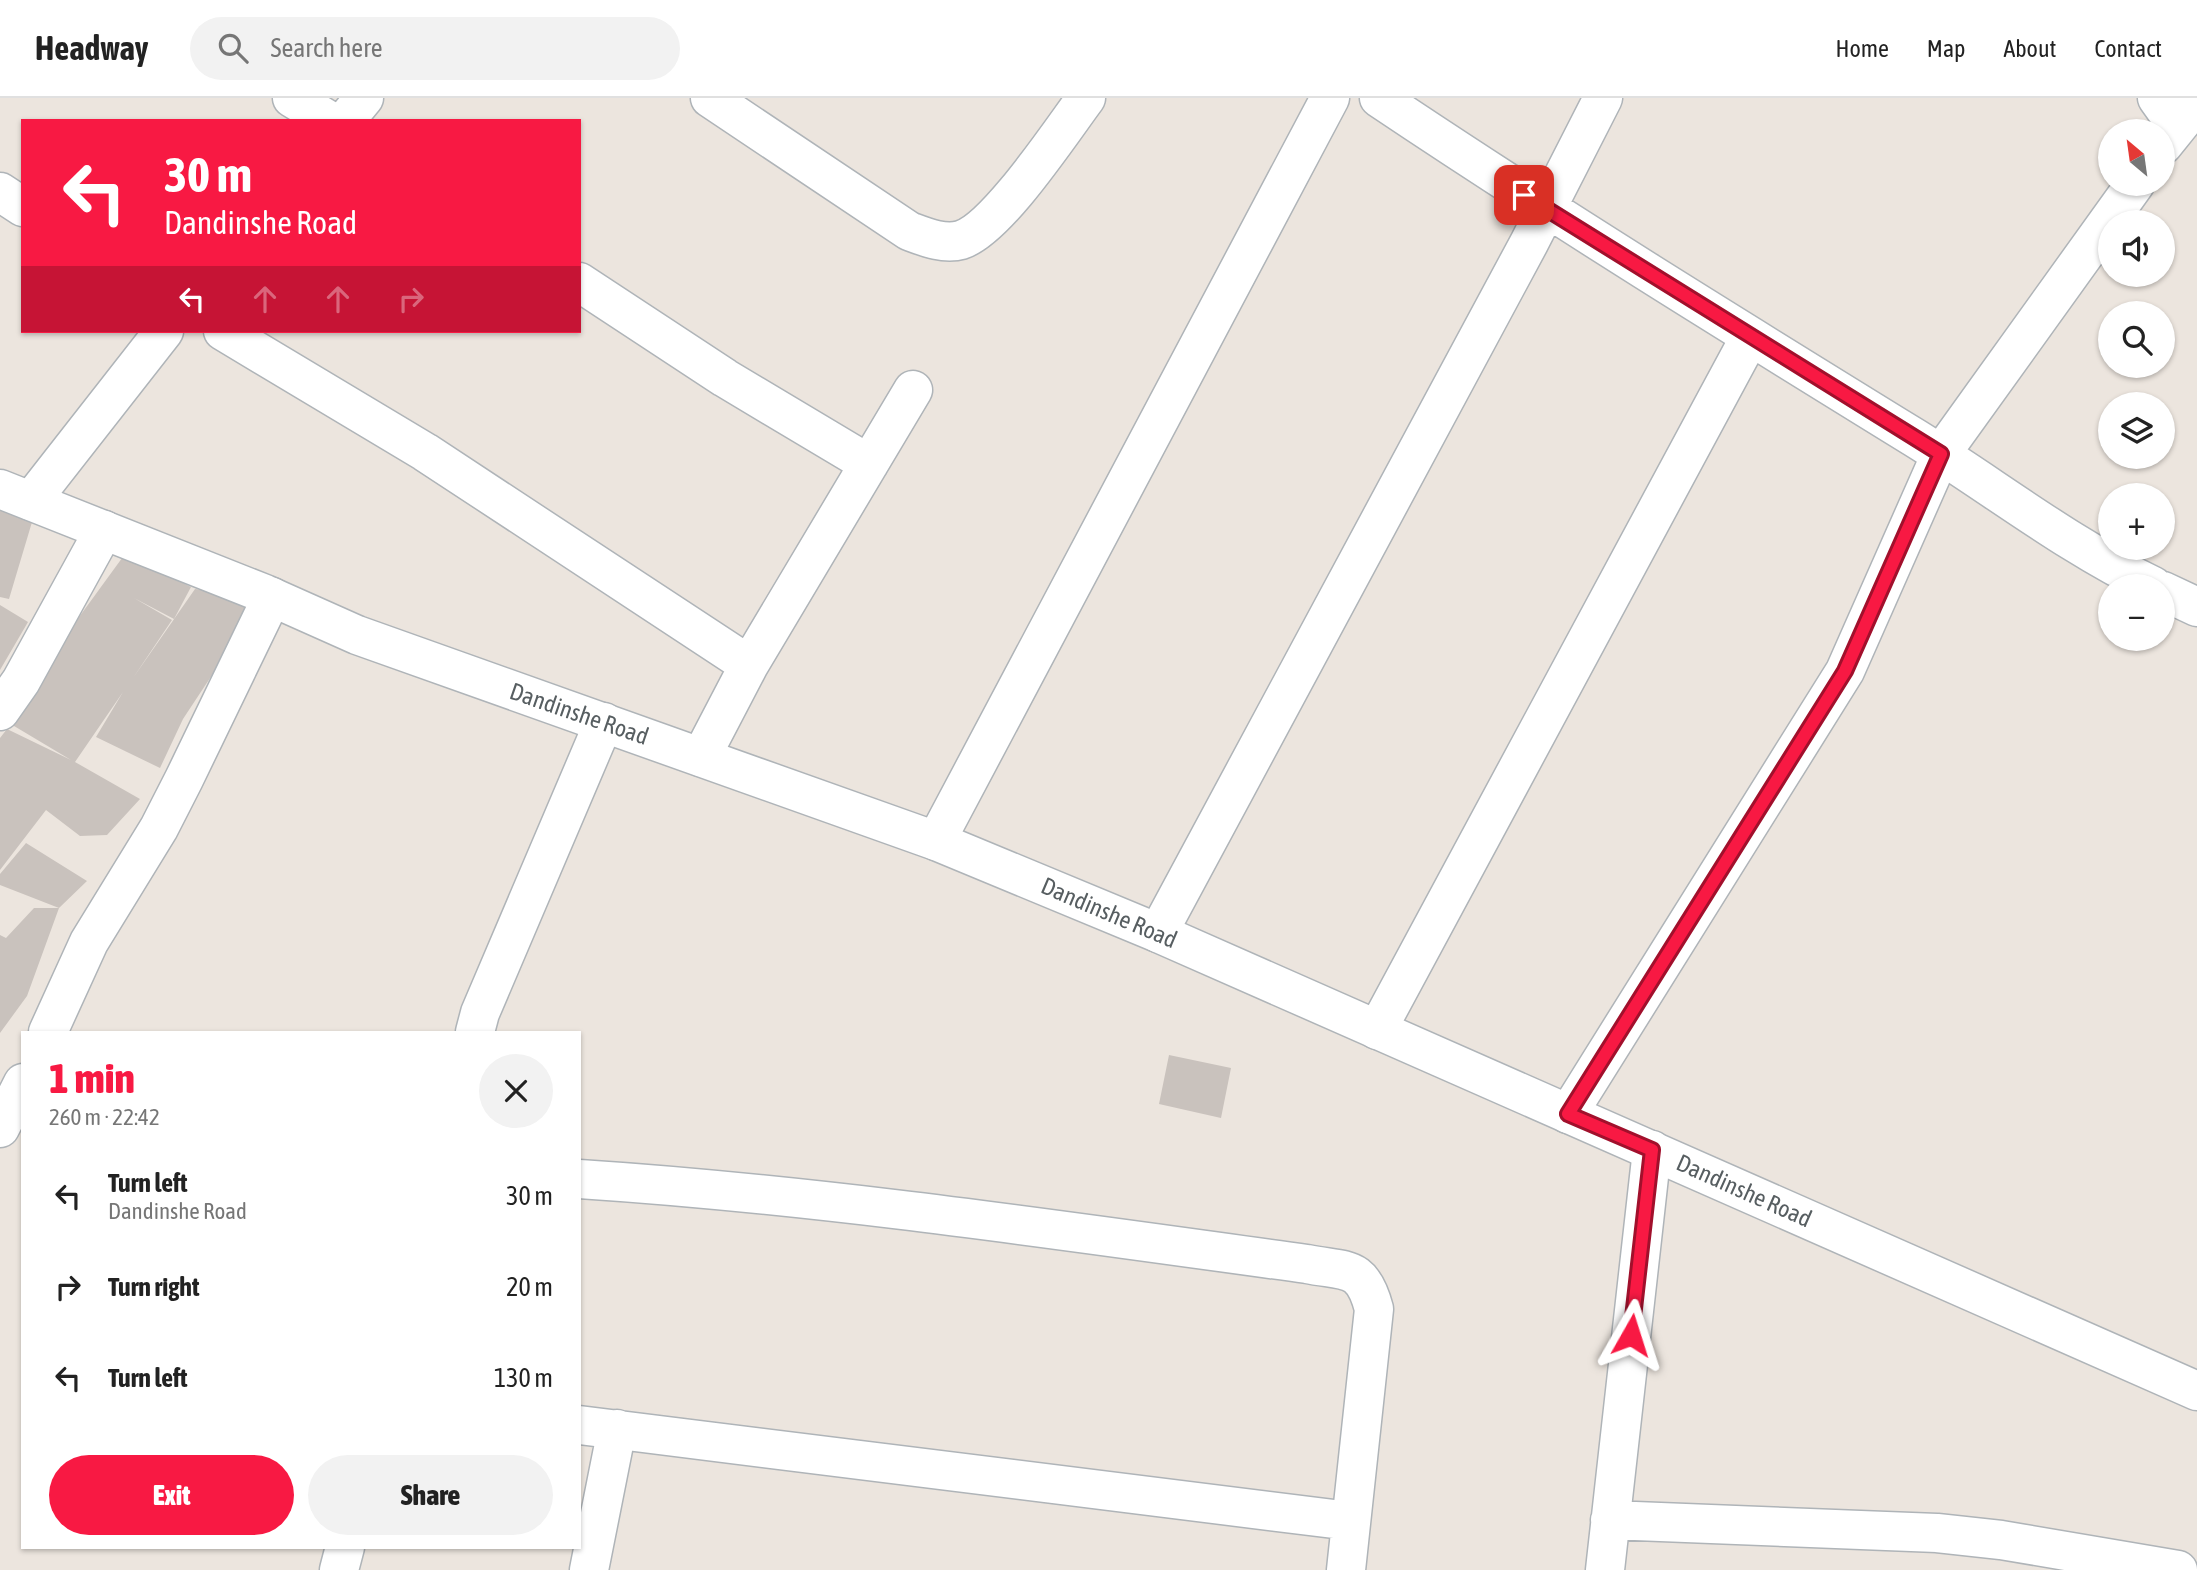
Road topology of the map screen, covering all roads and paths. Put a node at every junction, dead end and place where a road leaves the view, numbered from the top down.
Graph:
1 (292, 98) edge
2 (365, 98) edge
3 (710, 98) edge
4 (1086, 98) edge
5 (1330, 98) edge
6 (1379, 98) edge
7 (1603, 98) edge
8 (327, 119) edge
9 (347, 119) edge
10 (0, 192) edge
11 (2126, 196) edge
12 (21, 205) edge
13 (1545, 209) junction
14 (581, 283) edge
15 (162, 333) edge
16 (226, 333) edge
17 (1750, 337) junction
18 (913, 390) dead end
19 (1941, 454) junction
20 (869, 464) junction
21 (16, 495) edge
22 (104, 530) junction
23 (2128, 574) edge
24 (272, 597) junction
25 (2175, 597) edge
26 (2197, 607) edge
27 (749, 665) junction
28 (0, 711) edge
29 (604, 722) junction
30 (701, 757) junction
31 (936, 841) junction
32 (1158, 933) junction
33 (1377, 1030) junction
34 (48, 1031) edge
35 (475, 1031) edge
36 (21, 1087) edge
37 (1568, 1114) junction
38 (0, 1128) edge
39 (1652, 1150) junction
40 (581, 1180) edge
41 (2197, 1391) edge
42 (581, 1425) edge
43 (617, 1429) junction
44 (1610, 1520) junction
45 (1350, 1521) junction
46 (344, 1549) edge
47 (339, 1570) edge
48 (589, 1570) edge
49 (1346, 1570) edge
50 (1605, 1570) edge
51 (2178, 1570) edge

1 - 8 street
2 - 9 street
3 - 4 street
5 - 31 street
6 - 13 street
7 - 13 street
10 - 12 street
11 - 19 street
13 - 17 street
13 - 32 street
14 - 20 street
15 - 21 street
16 - 27 street
17 - 19 street
17 - 33 street
18 - 20 street
19 - 23 street
19 - 37 street
20 - 27 street
21 - 22 street, Dandinshe Road
22 - 24 street, Dandinshe Road
22 - 28 street
24 - 29 street, Dandinshe Road
24 - 34 street
25 - 26 street
27 - 30 street
29 - 30 street, Dandinshe Road
29 - 35 street
30 - 31 street, Dandinshe Road
31 - 32 street, Dandinshe Road
32 - 33 street, Dandinshe Road
33 - 37 street, Dandinshe Road
36 - 38 street
37 - 39 street, Dandinshe Road
39 - 41 street, Dandinshe Road
39 - 44 street
40 - 45 street
42 - 43 street
43 - 45 street
43 - 48 street
44 - 50 street
44 - 51 street
45 - 49 street
46 - 47 street

